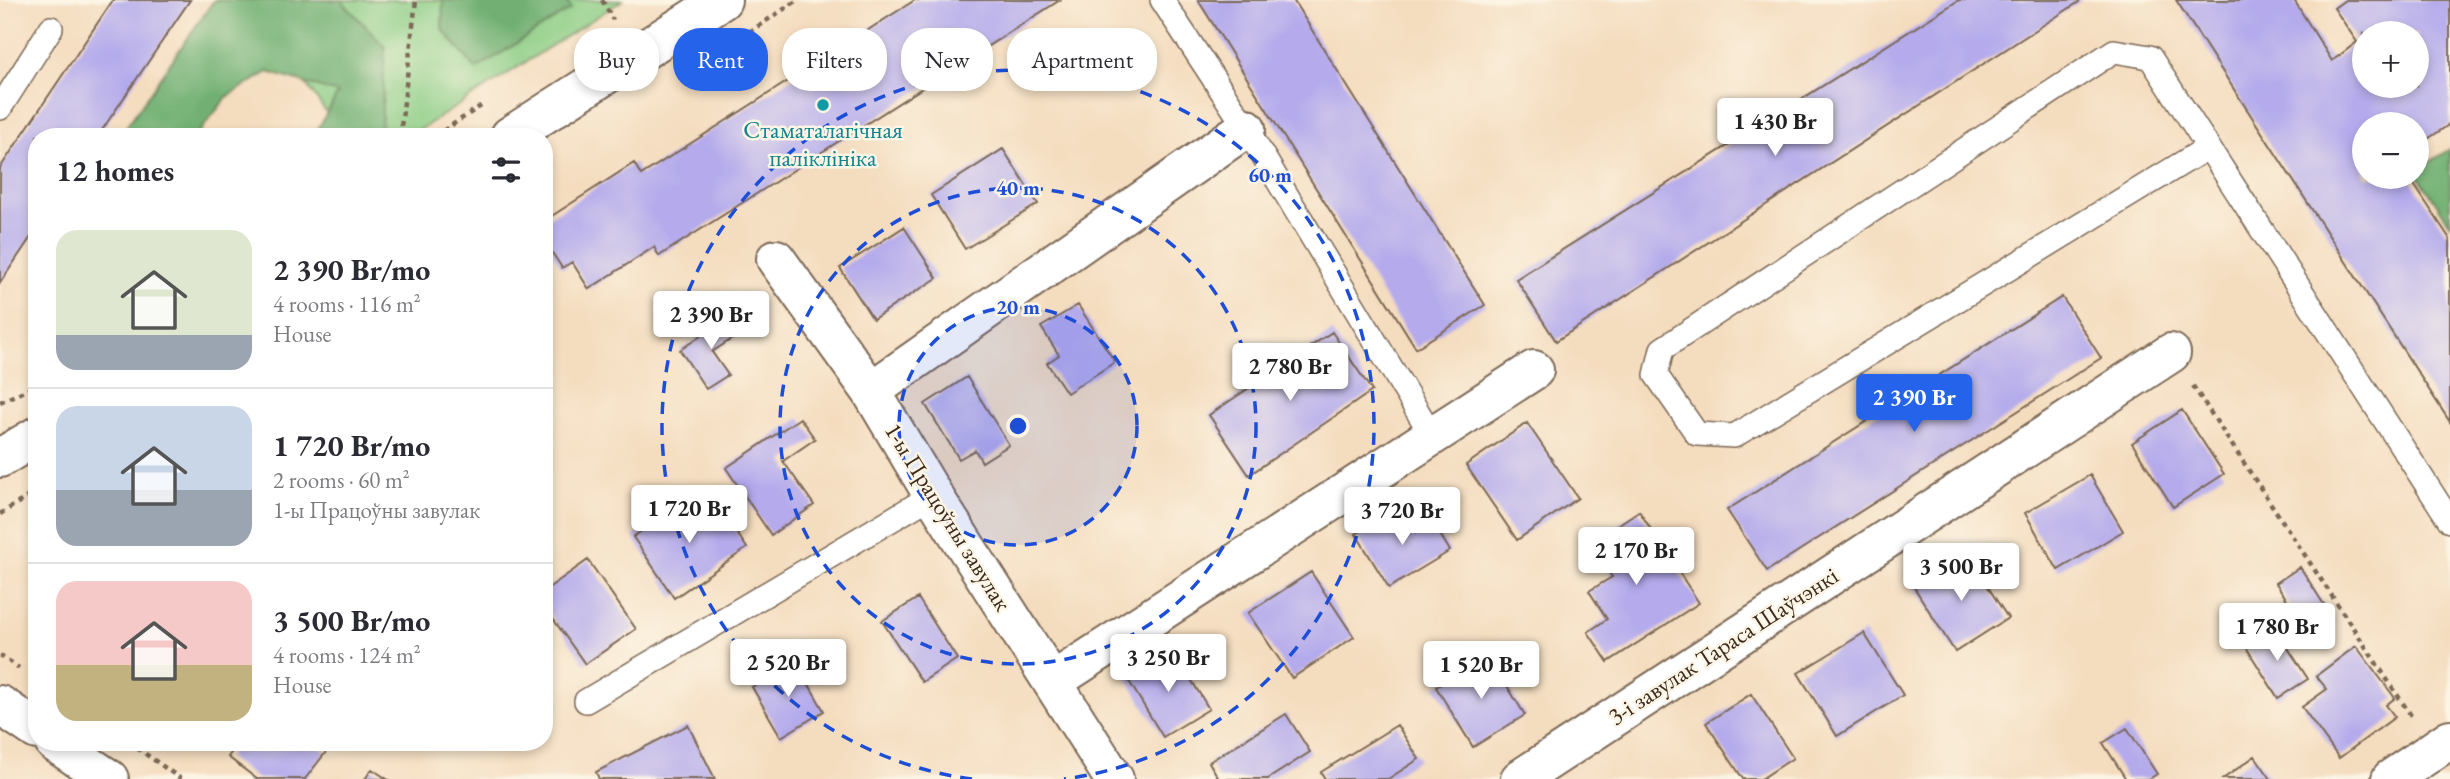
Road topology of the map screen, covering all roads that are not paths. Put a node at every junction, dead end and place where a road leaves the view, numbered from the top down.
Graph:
1 (722, 0) edge
2 (1162, 0) edge
3 (51, 28) dead end
4 (0, 108) edge
5 (522, 128) edge
6 (1246, 128) junction
7 (2207, 148) junction
8 (776, 259) dead end
9 (2171, 353) road end
10 (1534, 370) dead end
11 (871, 391) junction
12 (1433, 437) junction
13 (28, 441) edge
14 (0, 458) edge
15 (933, 495) junction
16 (2450, 521) edge
17 (1052, 682) junction
18 (586, 701) dead end
19 (0, 705) edge
20 (28, 724) edge
21 (2442, 745) edge
22 (67, 751) edge
23 (108, 779) edge
24 (1114, 779) edge
25 (1520, 779) edge
26 (2391, 779) edge

1 - 5 street
2 - 6 lane
3 - 4 lane
6 - 11 street
6 - 12 lane
7 - 7 lane
7 - 16 lane
8 - 11 street, 1-ы Працоўны завулак
9 - 25 street, 3-і завулак Тараса Шаўчэнкі
10 - 12 street
11 - 15 street, 1-ы Працоўны завулак
12 - 17 street
13 - 14 street
15 - 17 street, 1-ы Працоўны завулак
15 - 18 lane
17 - 24 street, 1-ы Працоўны завулак
19 - 20 street
21 - 26 street
22 - 23 street

